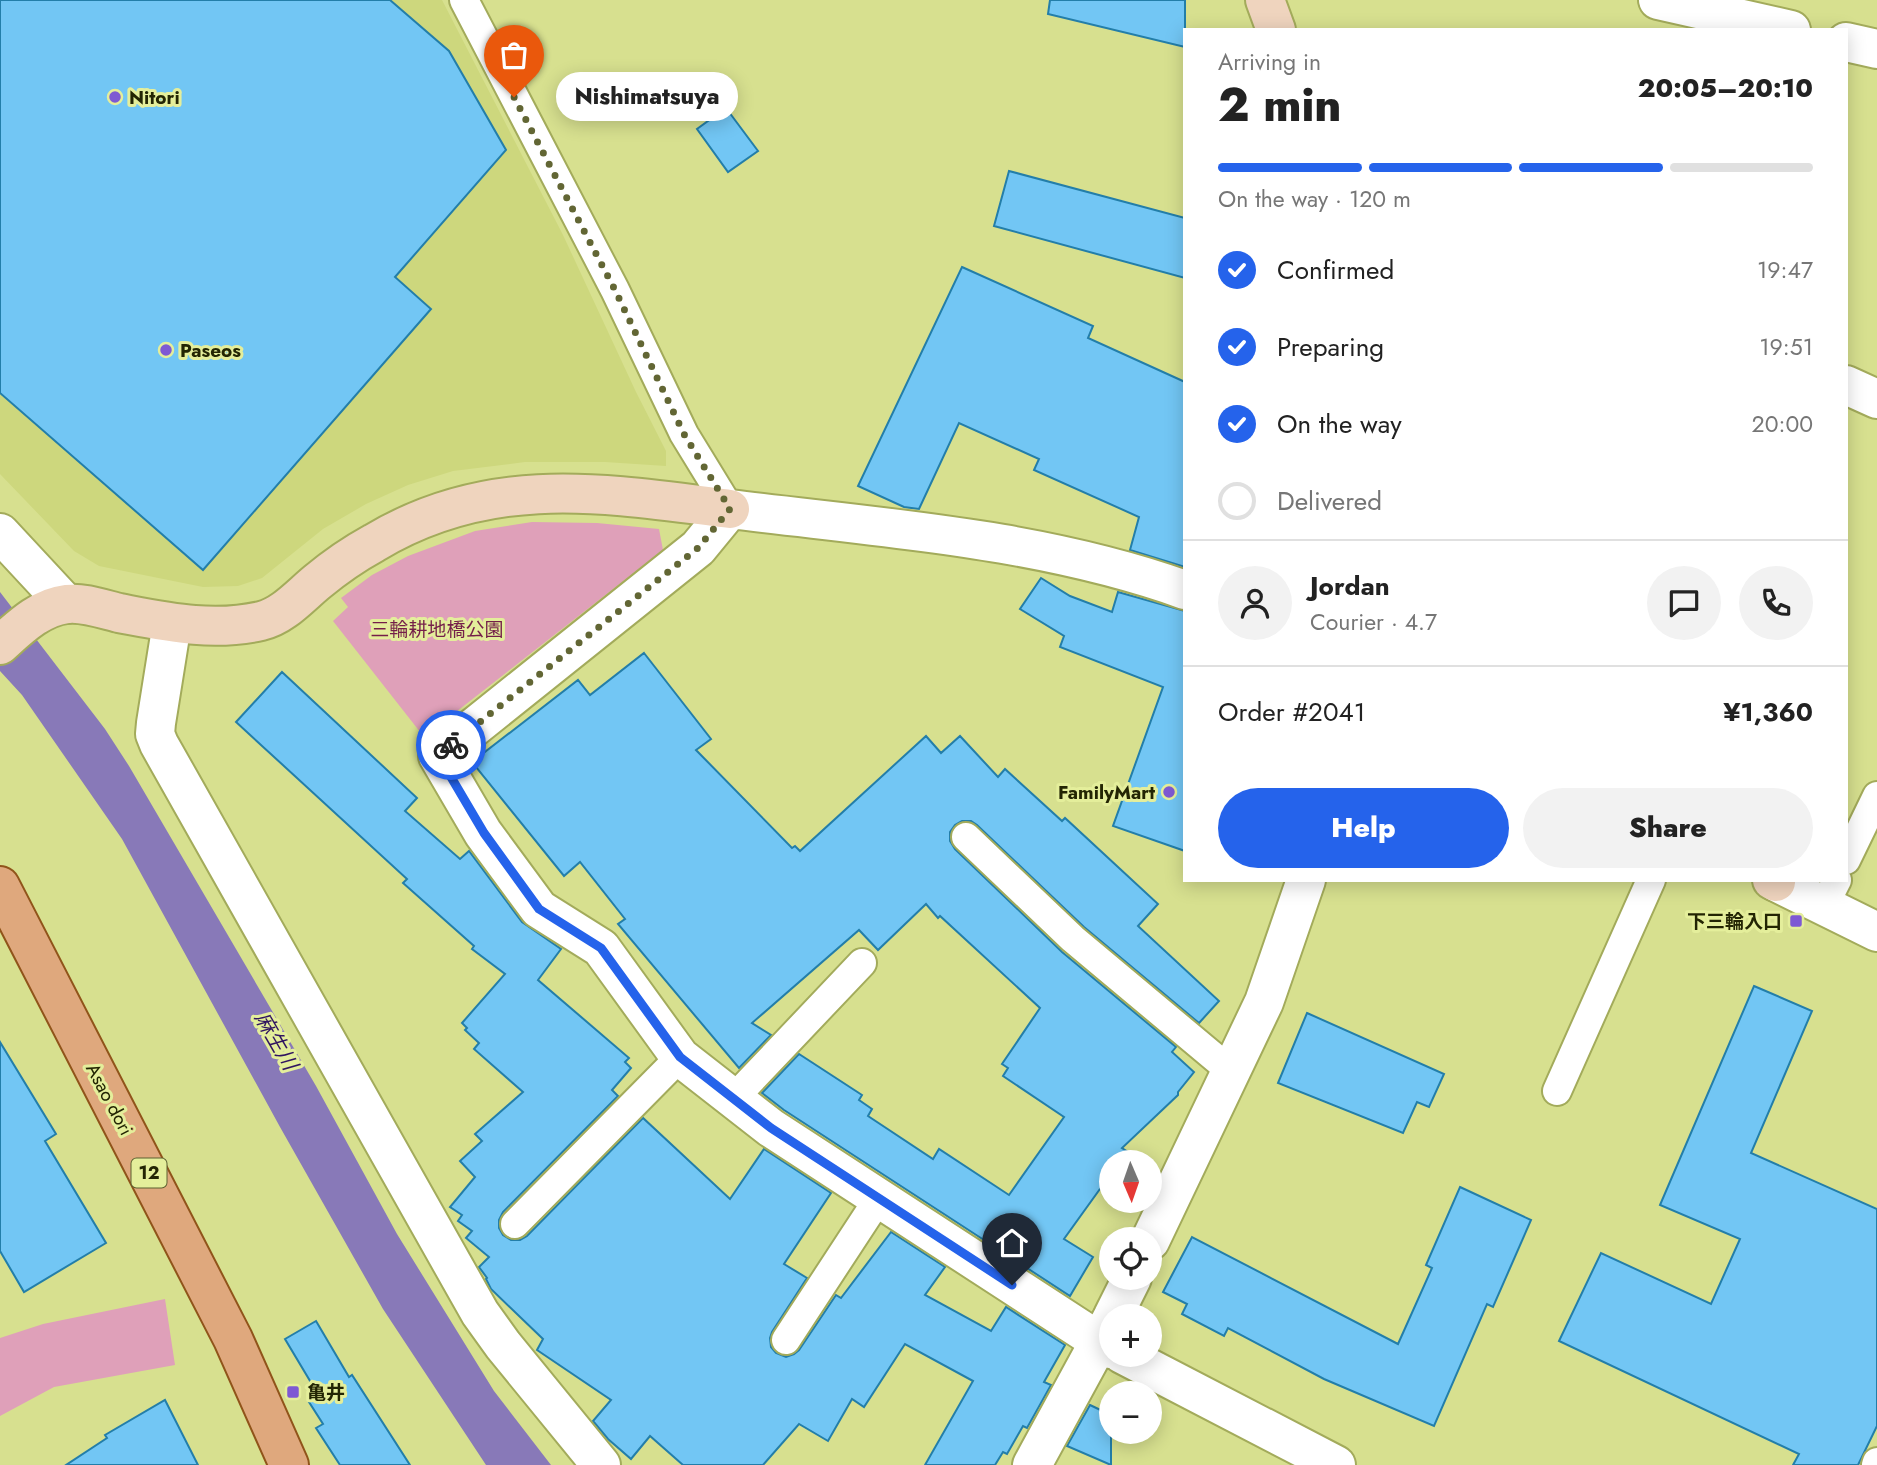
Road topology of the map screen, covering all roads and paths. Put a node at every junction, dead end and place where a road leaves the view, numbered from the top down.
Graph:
1 (464, 0) edge
2 (1265, 0) edge
3 (1658, 0) edge
4 (1275, 28) edge
5 (1781, 28) edge
6 (1848, 43) edge
7 (1877, 50) edge
8 (1848, 386) edge
9 (1877, 399) edge
10 (730, 509) junction
11 (0, 533) edge
12 (1183, 589) edge
13 (61, 605) junction
14 (172, 623) junction
15 (0, 645) edge
16 (1877, 796) edge
17 (966, 838) dead end
18 (1848, 856) edge
19 (1305, 882) edge
20 (1650, 882) edge
21 (1779, 882) edge
22 (0, 886) edge
23 (1831, 893) edge
24 (1877, 932) edge
25 (862, 963) dead end
26 (680, 1057) junction
27 (1232, 1072) junction
28 (1558, 1091) dead end
29 (733, 1099) junction
30 (878, 1198) junction
31 (515, 1224) dead end
32 (1157, 1227) edge
33 (1099, 1329) edge
34 (786, 1340) dead end
35 (1099, 1358) edge
36 (1162, 1366) edge
37 (289, 1465) edge
38 (601, 1465) edge
39 (1032, 1465) edge
40 (1336, 1465) edge

1 - 10 lane
2 - 4 street
3 - 5 street
6 - 7 street
8 - 9 street
10 - 12 street
10 - 14 street
10 - 26 street
11 - 13 street
13 - 14 street
13 - 15 street
14 - 38 street
16 - 18 lane
17 - 27 lane
19 - 27 street
20 - 28 lane
21 - 23 street
22 - 37 main road, Asao dori / 12
23 - 24 street
25 - 29 lane
26 - 29 street
26 - 31 lane
27 - 32 street
29 - 30 street
30 - 33 street
30 - 34 lane
35 - 39 street
36 - 40 street

